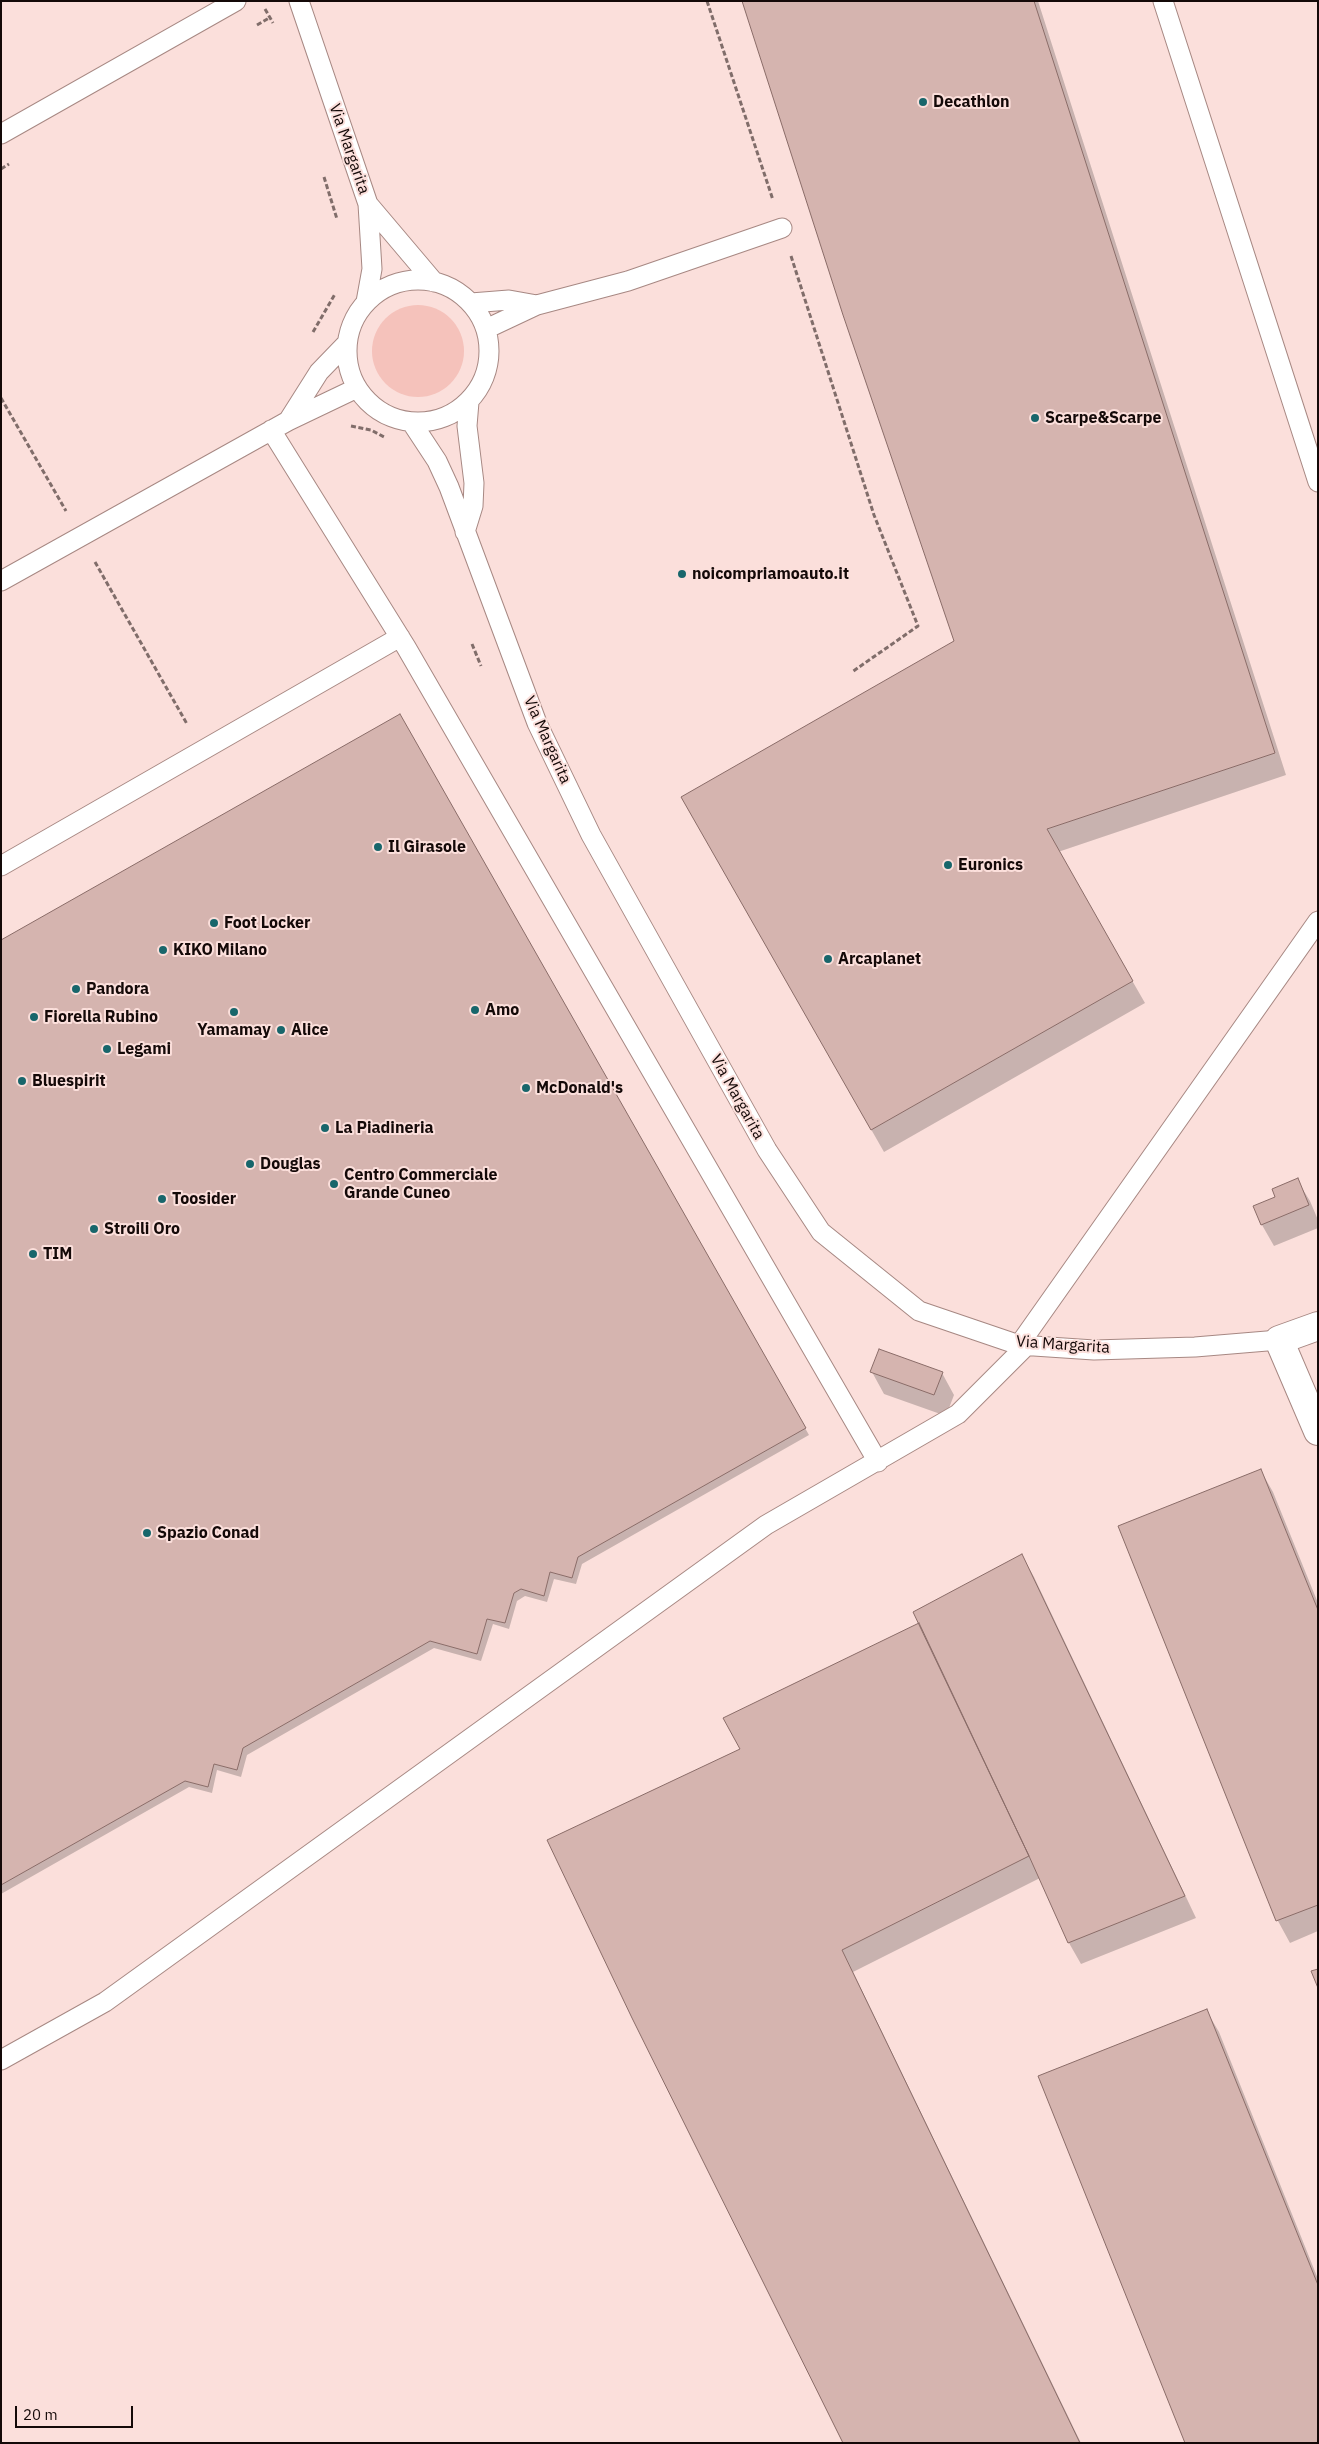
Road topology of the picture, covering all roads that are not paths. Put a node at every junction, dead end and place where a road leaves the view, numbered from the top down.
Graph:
1 (236, 1) edge
2 (299, 1) edge
3 (1163, 1) edge
4 (1, 134) edge
5 (368, 204) junction
6 (782, 228) road end
7 (434, 282) junction
8 (366, 302) junction
9 (471, 303) junction
10 (537, 305) junction
11 (486, 329) junction
12 (347, 343) junction
13 (357, 388) junction
14 (469, 402) junction
15 (412, 423) junction
16 (280, 425) junction
17 (1318, 482) edge
18 (465, 532) junction
19 (1, 582) edge
20 (400, 637) junction
21 (1, 866) edge
22 (1318, 921) edge
23 (1318, 1326) edge
24 (1279, 1340) junction
25 (1023, 1345) junction
26 (1318, 1431) edge
27 (878, 1462) junction
28 (1, 2060) edge

1 - 4 lane
2 - 5 lane, Via Margarita
3 - 17 lane
5 - 7 lane
5 - 8 lane, Via Margarita
6 - 10 lane
7 - 8 lane
7 - 9 lane
8 - 12 lane
9 - 10 lane
9 - 11 lane
10 - 11 lane
11 - 14 lane
12 - 13 lane
12 - 16 lane
13 - 15 lane
13 - 16 lane
14 - 15 lane
14 - 18 lane
15 - 18 lane, Via Margarita
16 - 19 lane
16 - 20 lane
18 - 25 lane, Via Margarita
20 - 21 lane
20 - 27 lane
22 - 25 lane
23 - 24 street
24 - 25 lane, Via Margarita
24 - 26 street
25 - 27 lane
27 - 28 lane

